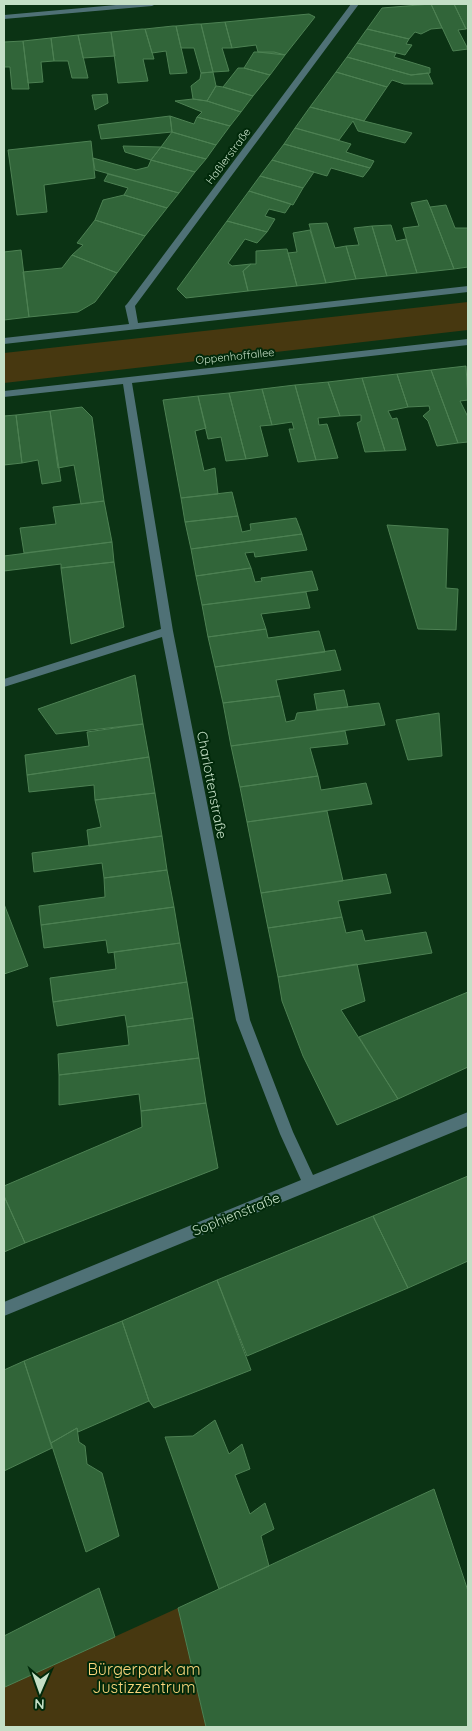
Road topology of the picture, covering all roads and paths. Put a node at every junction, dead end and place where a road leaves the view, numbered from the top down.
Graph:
1 (152, 4) edge
2 (355, 4) edge
3 (4, 17) edge
4 (468, 289) edge
5 (134, 326) junction
6 (4, 341) edge
7 (468, 342) edge
8 (126, 380) junction
9 (4, 394) edge
10 (167, 632) junction
11 (4, 683) edge
12 (468, 1119) edge
13 (310, 1184) junction
14 (4, 1309) edge

1 - 3 street
2 - 5 street, Haßlerstraße
4 - 5 street
5 - 6 street
7 - 8 street, Oppenhoffallee
8 - 9 street, Oppenhoffallee
8 - 10 street, Charlottenstraße
10 - 11 street
10 - 13 street, Charlottenstraße
12 - 13 street, Sophienstraße
13 - 14 street, Sophienstraße

